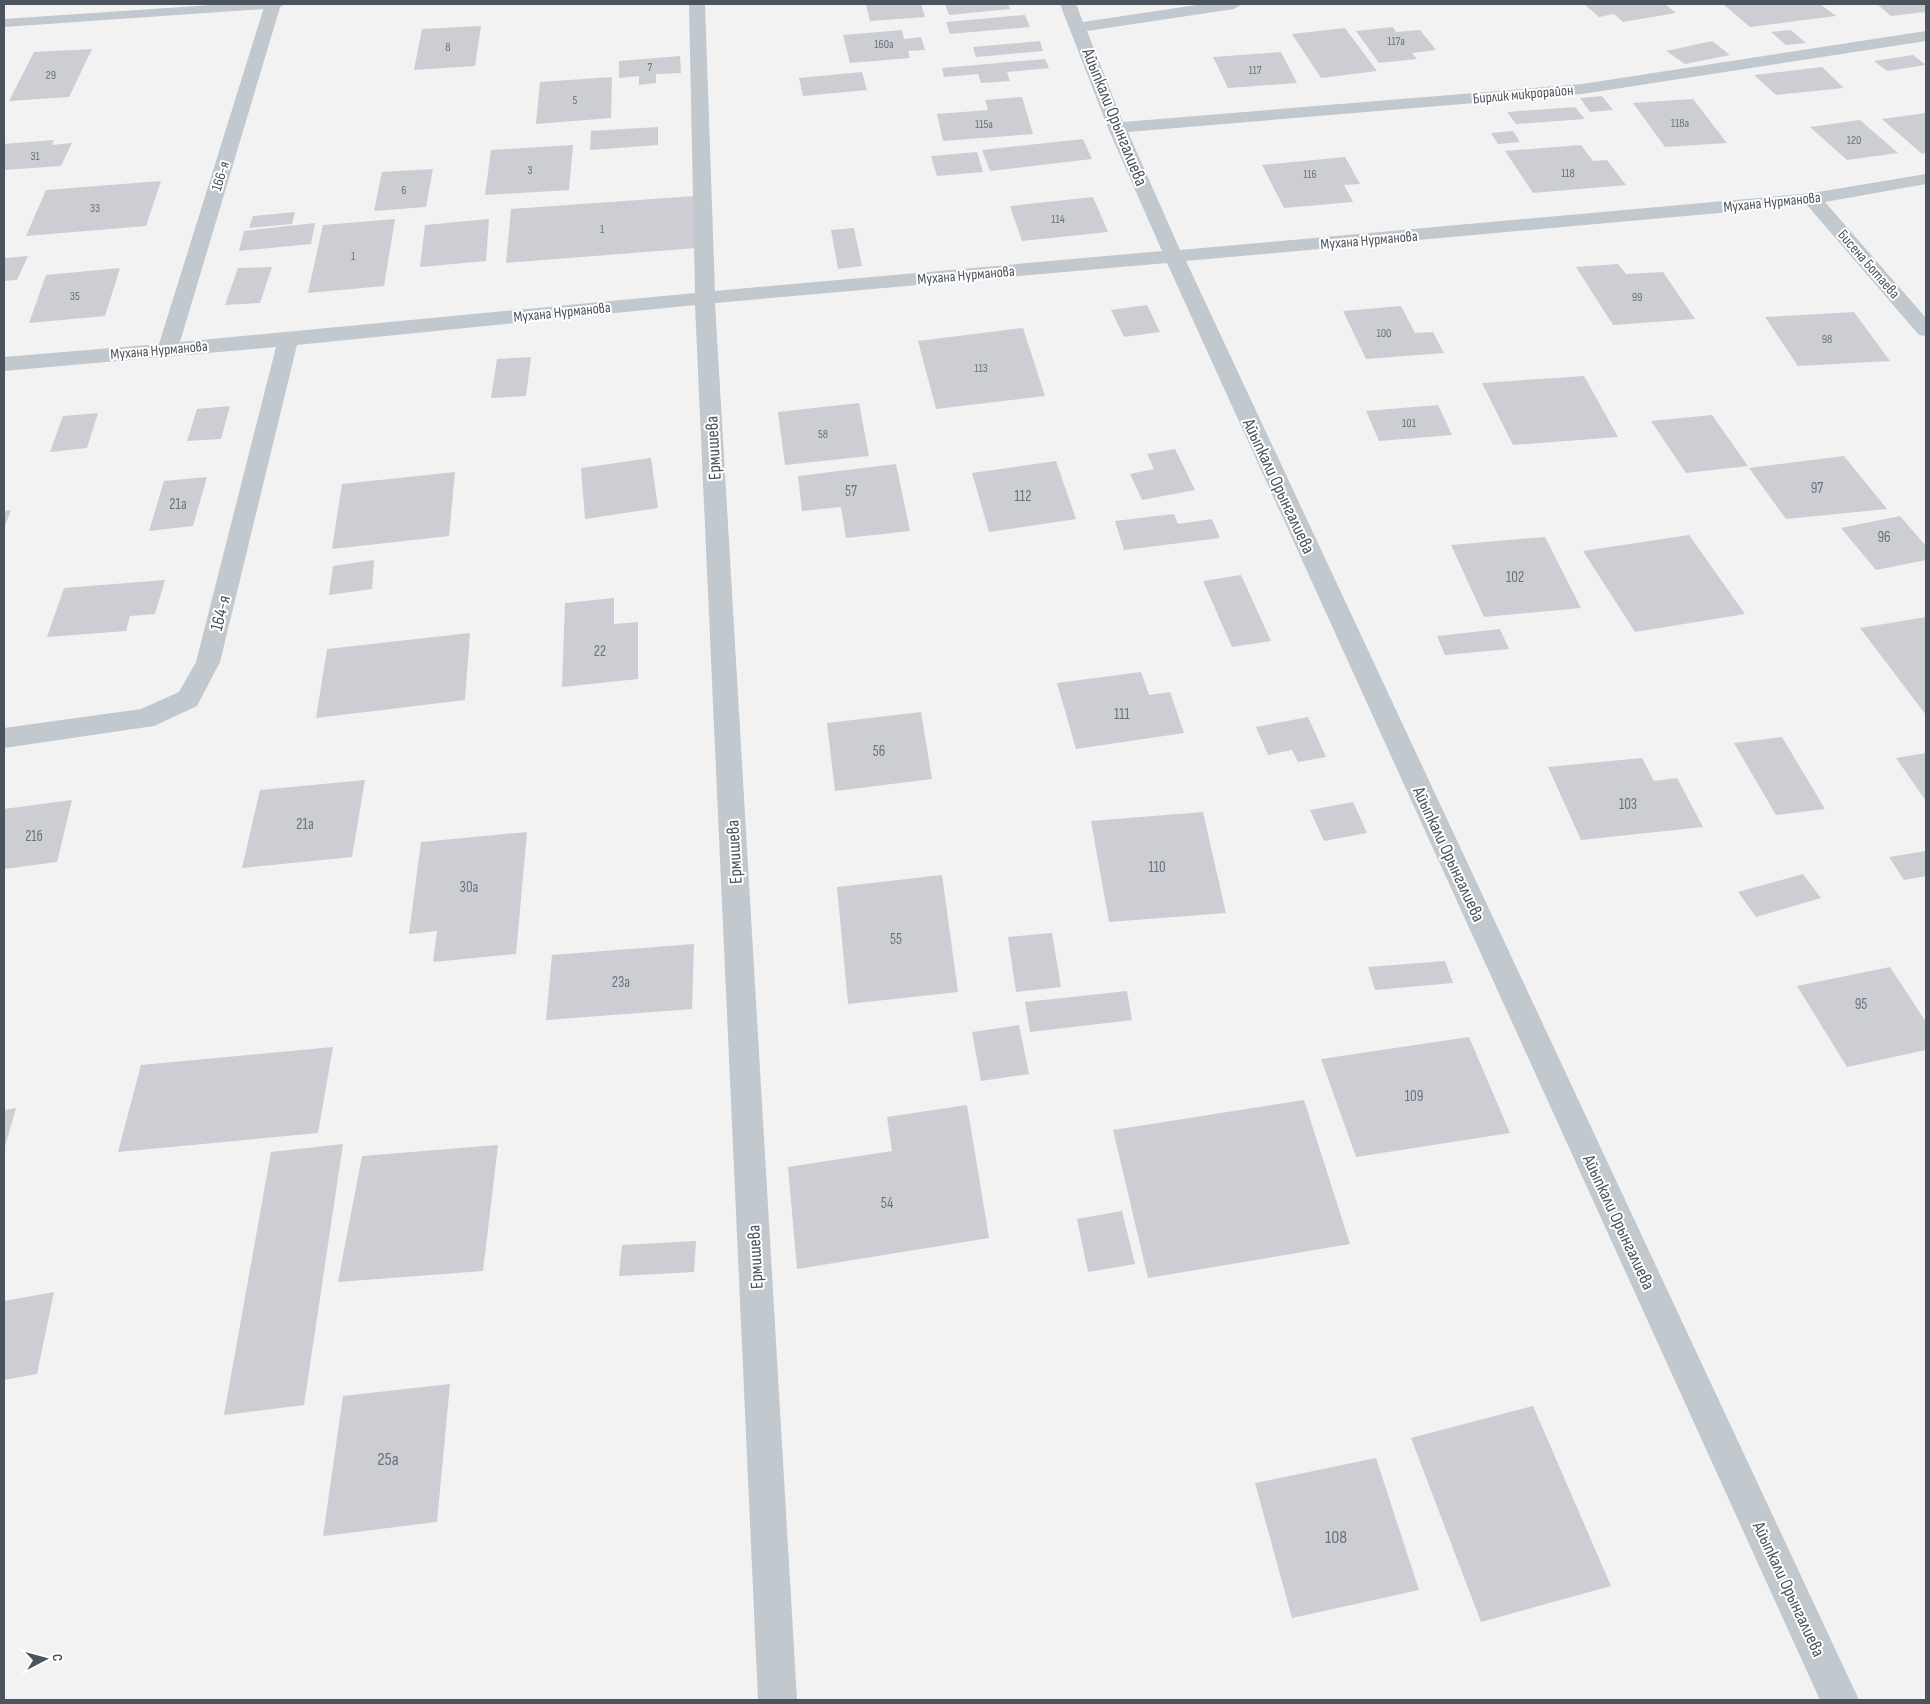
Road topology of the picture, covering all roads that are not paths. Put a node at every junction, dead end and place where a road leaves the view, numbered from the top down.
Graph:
1 (273, 4) edge
2 (279, 4) edge
3 (697, 4) edge
4 (1234, 4) edge
5 (1074, 16) edge
6 (4, 24) edge
7 (1926, 36) edge
8 (1117, 128) junction
9 (1926, 179) edge
10 (1812, 199) junction
11 (1174, 257) junction
12 (705, 298) junction
13 (1926, 330) edge
14 (288, 339) junction
15 (168, 348) junction
16 (4, 364) edge
17 (4, 738) edge
18 (778, 1700) edge
19 (1840, 1700) edge

1 - 2 lane
1 - 6 lane
1 - 15 street, 166-я
3 - 12 street, Ермишева
4 - 5 street
5 - 8 street, Айыпкали Орынгалиева
7 - 8 street, Бирлик микрорайон
8 - 11 street, Айыпкали Орынгалиева
9 - 10 street, Мухана Нурманова
10 - 11 street, Мухана Нурманова
10 - 13 street, Бисена Ботаева
11 - 12 street, Мухана Нурманова
11 - 19 street, Айыпкали Орынгалиева
12 - 14 street, Мухана Нурманова
12 - 18 street, Ермишева
14 - 15 street, Мухана Нурманова
14 - 17 street, 164-я
15 - 16 street, Мухана Нурманова

